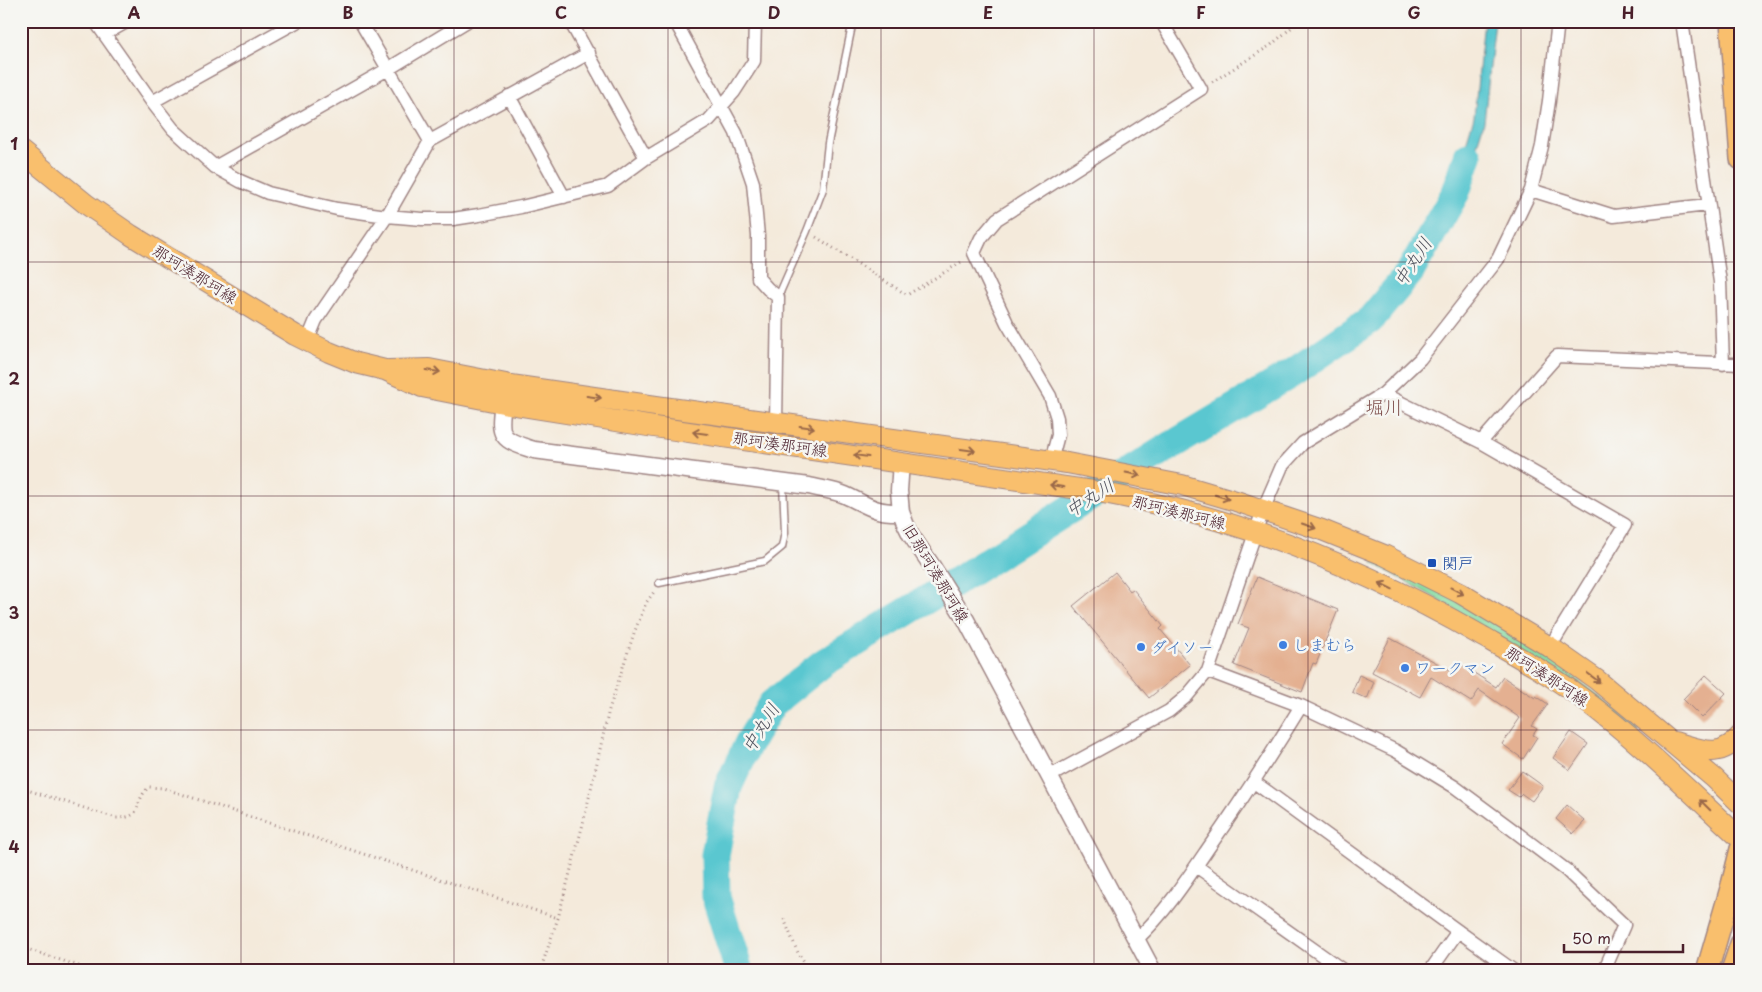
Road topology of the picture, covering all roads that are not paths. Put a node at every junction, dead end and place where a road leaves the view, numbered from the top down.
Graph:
1 (95, 21) edge
2 (128, 21) edge
3 (298, 21) edge
4 (360, 21) edge
5 (466, 21) edge
6 (570, 21) edge
7 (675, 21) edge
8 (755, 21) edge
9 (853, 21) edge
10 (1161, 21) edge
11 (1558, 21) edge
12 (1682, 21) edge
13 (1731, 21) edge
14 (105, 34) junction
15 (589, 53) junction
16 (388, 69) junction
17 (509, 96) junction
18 (152, 102) junction
19 (722, 104) junction
20 (430, 141) junction
21 (21, 151) edge
22 (646, 158) junction
23 (1741, 159) edge
24 (215, 167) junction
25 (1531, 190) junction
26 (564, 197) junction
27 (1707, 205) junction
28 (387, 216) junction
29 (778, 296) junction
30 (306, 342) junction
31 (1723, 364) junction
32 (1741, 364) edge
33 (385, 370) junction
34 (1382, 394) junction
35 (502, 403) junction
36 (776, 422) junction
37 (1481, 442) junction
38 (901, 462) junction
39 (1059, 462) junction
40 (783, 482) junction
41 (1263, 510) junction
42 (901, 512) junction
43 (1255, 532) junction
44 (659, 582) road end
45 (1550, 647) junction
46 (1208, 671) junction
47 (1301, 706) junction
48 (1741, 736) edge
49 (1671, 741) junction
50 (1050, 776) junction
51 (1254, 782) junction
52 (1741, 804) edge
53 (1741, 839) edge
54 (1741, 849) edge
55 (1196, 866) junction
56 (1458, 931) junction
57 (1136, 940) junction
58 (1153, 971) edge
59 (1344, 971) edge
60 (1430, 971) edge
61 (1514, 971) edge
62 (1604, 971) edge
63 (1708, 971) edge

1 - 14 street
2 - 14 street
3 - 18 street
4 - 16 street
5 - 16 street
6 - 15 street
7 - 19 street
8 - 19 street
9 - 29 lane
10 - 39 street
11 - 25 street
12 - 27 street
13 - 23 highway
14 - 18 street
15 - 17 street
15 - 22 street
16 - 20 street
16 - 24 street
17 - 20 street
17 - 26 street
18 - 24 street
19 - 22 street
19 - 29 street
20 - 28 street
21 - 30 main road, 那珂湊那珂線
22 - 26 street
24 - 28 street
25 - 27 street
25 - 34 street
26 - 28 street
27 - 31 street
28 - 30 street
29 - 36 street
30 - 33 main road, 那珂湊那珂線
31 - 32 street
31 - 37 street
33 - 35 main road, 那珂湊那珂線
33 -> 36 main road, 那珂湊那珂線
34 - 37 street
34 - 41 street
38 -> 35 main road, 那珂湊那珂線
35 - 40 street, 旧那珂湊那珂線
36 -> 39 main road, 那珂湊那珂線
37 - 45 street
38 - 42 street
43 -> 38 main road, 那珂湊那珂線
39 -> 41 main road, 那珂湊那珂線
40 - 42 street, 旧那珂湊那珂線
40 - 44 lane
41 - 43 street
41 -> 45 main road, 那珂湊那珂線
42 - 50 street, 旧那珂湊那珂線
43 - 46 street
53 -> 43 main road, 那珂湊那珂線
45 -> 49 main road, 那珂湊那珂線
46 - 47 street
46 - 50 street
47 - 51 street
47 - 62 street
48 - 49 main road
49 - 52 main road, 那珂湊那珂線
50 - 57 street, 旧那珂湊那珂線
51 - 55 street
51 - 56 street
54 - 63 highway
55 - 57 street
55 - 59 street
56 - 60 street
56 - 61 street
57 - 58 street, 旧那珂湊那珂線

